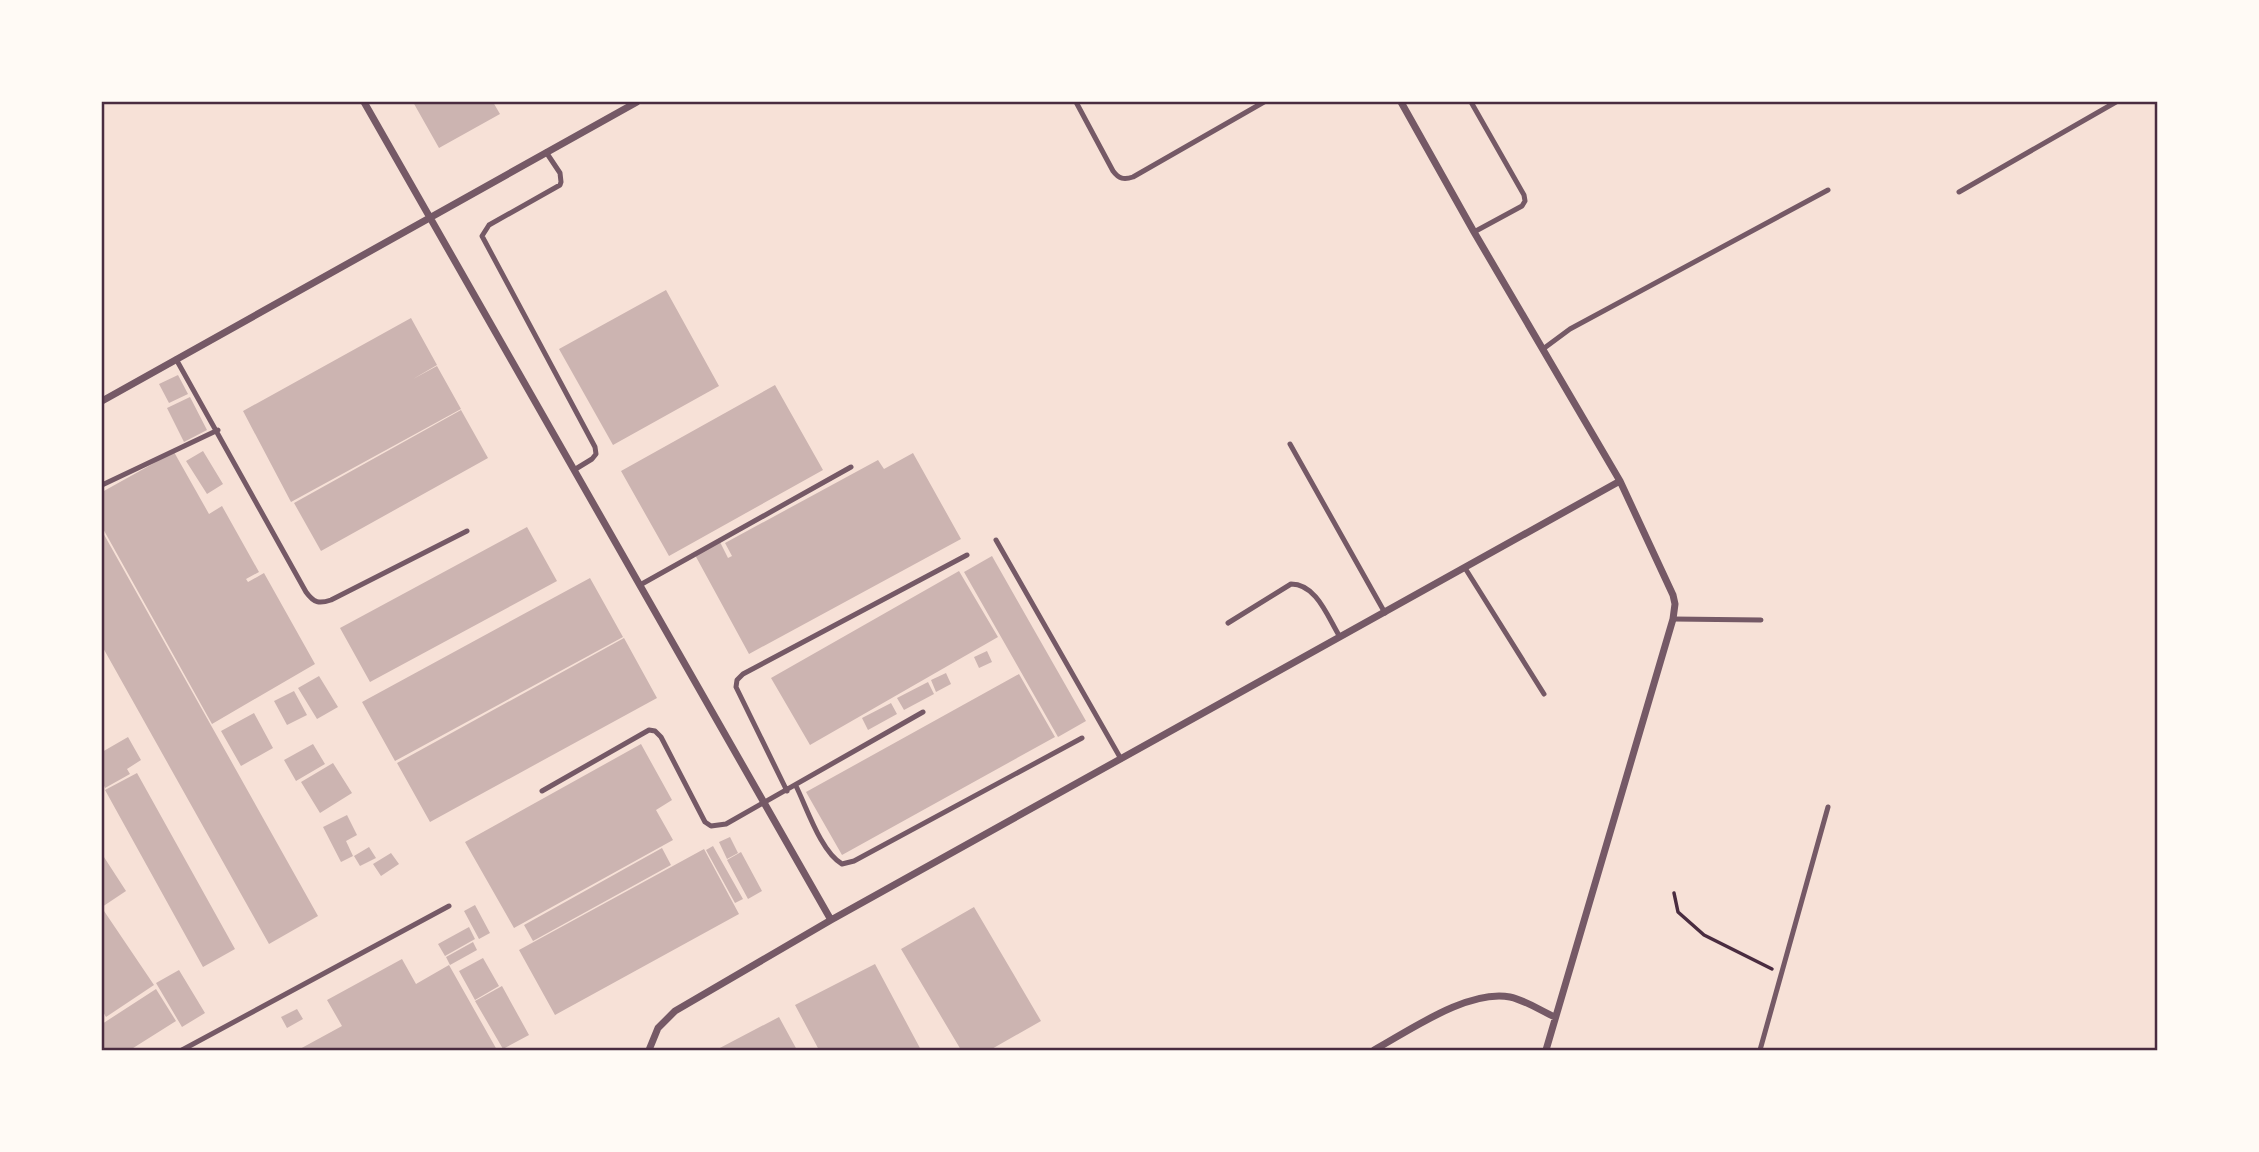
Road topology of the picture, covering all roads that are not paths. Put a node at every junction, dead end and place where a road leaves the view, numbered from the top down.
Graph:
1 (364, 102) edge
2 (637, 102) edge
3 (1076, 102) edge
4 (1264, 102) edge
5 (1401, 102) edge
6 (1471, 102) edge
7 (2116, 102) edge
8 (546, 152) junction
9 (1828, 190) dead end
10 (1959, 192) dead end
11 (430, 217) junction
12 (1474, 232) junction
13 (1543, 349) junction
14 (176, 359) junction
15 (102, 401) edge
16 (218, 430) junction
17 (1290, 444) dead end
18 (851, 467) dead end
19 (574, 470) junction
20 (1620, 481) junction
21 (102, 485) edge
22 (467, 531) dead end
23 (996, 540) dead end
24 (967, 555) dead end
25 (1465, 568) junction
26 (640, 585) junction
27 (1385, 613) junction
28 (1673, 619) junction
29 (1761, 620) dead end
30 (1228, 623) dead end
31 (1340, 638) junction
32 (1544, 694) dead end
33 (923, 712) dead end
34 (1082, 738) dead end
35 (1121, 759) junction
36 (796, 786) junction
37 (542, 791) dead end
38 (787, 791) junction
39 (765, 804) junction
40 (1828, 807) dead end
41 (449, 906) dead end
42 (831, 920) junction
43 (1555, 1017) junction
44 (182, 1051) edge
45 (649, 1051) edge
46 (1374, 1051) edge
47 (1546, 1051) edge
48 (1760, 1051) edge

1 - 11 street
2 - 8 street
3 - 4 lane
5 - 12 street
6 - 12 lane
7 - 10 lane
8 - 11 street
8 - 19 lane
9 - 13 lane
11 - 14 street
11 - 19 street
12 - 13 street
13 - 20 street
14 - 15 street
14 - 16 lane
16 - 21 lane
16 - 22 lane
17 - 27 lane
18 - 26 lane
19 - 26 street
20 - 25 street
20 - 28 street
23 - 35 lane
24 - 38 lane
25 - 27 street
25 - 32 lane
26 - 39 street
27 - 31 street
28 - 29 lane
28 - 43 street
30 - 31 lane
31 - 35 street
33 - 36 lane
34 - 36 lane
35 - 42 street
36 - 38 lane
37 - 39 lane
38 - 39 lane
39 - 42 street
40 - 48 lane
41 - 44 lane
42 - 45 street
43 - 46 street
43 - 47 street

